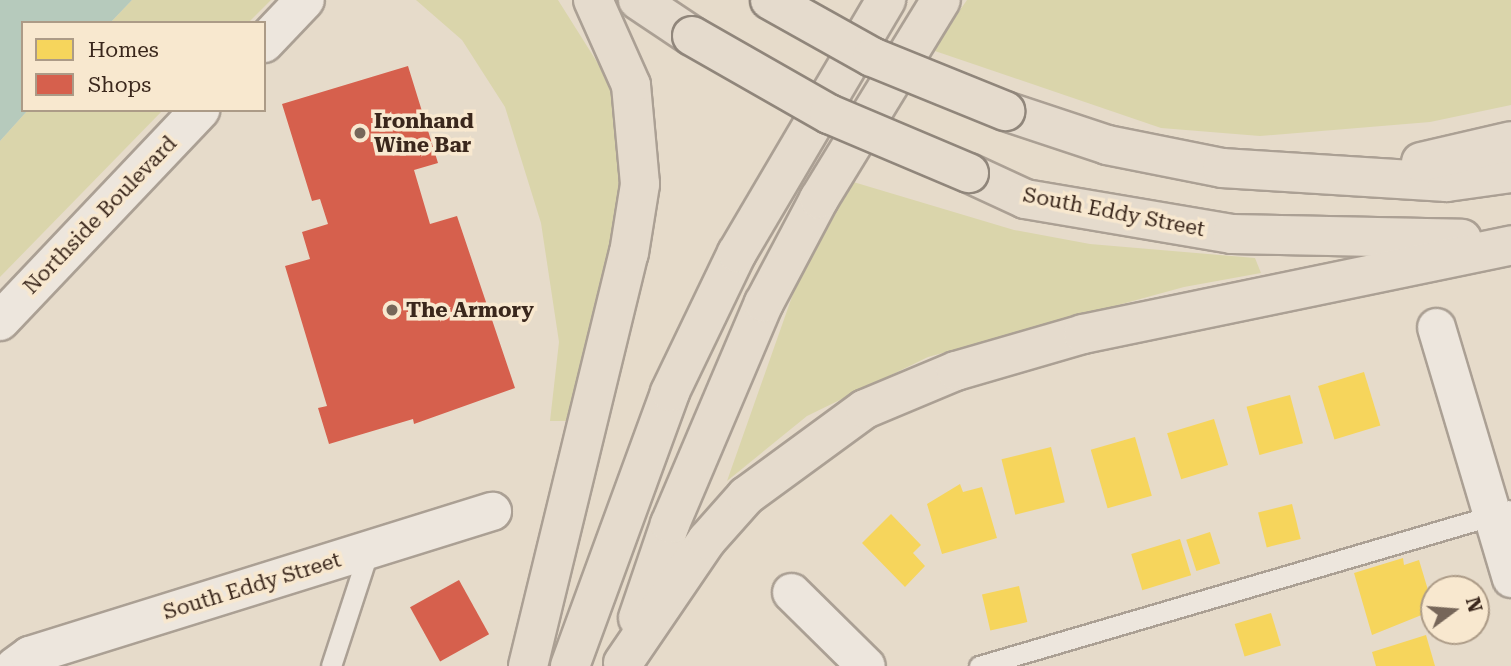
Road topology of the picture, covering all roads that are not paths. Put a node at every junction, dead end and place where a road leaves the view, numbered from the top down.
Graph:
1 (305, 0) edge
2 (593, 0) edge
3 (638, 0) edge
4 (770, 0) edge
5 (886, 0) edge
6 (941, 0) edge
7 (266, 41) edge
8 (198, 112) edge
9 (1511, 141) edge
10 (1511, 173) edge
11 (1342, 179) junction
12 (1511, 243) edge
13 (0, 321) edge
14 (1436, 327) dead end
15 (492, 512) dead end
16 (1502, 513) edge
17 (369, 550) junction
18 (1511, 578) edge
19 (791, 592) dead end
20 (622, 665) edge
21 (14, 666) edge
22 (331, 666) edge
23 (528, 666) edge
24 (570, 666) edge
25 (866, 666) edge
26 (979, 666) edge

1 - 7 street
2 - 23 main road
3 - 12 main road, South Eddy Street, bridge
4 - 11 main road, bridge
5 - 24 main road
6 - 20 main road
8 - 13 street, Northside Boulevard
9 - 11 main road
10 - 11 main road
12 - 20 main road
14 - 16 street
15 - 17 street, South Eddy Street
16 - 18 street
16 - 26 lane
17 - 21 street, South Eddy Street
17 - 22 lane
19 - 25 street

